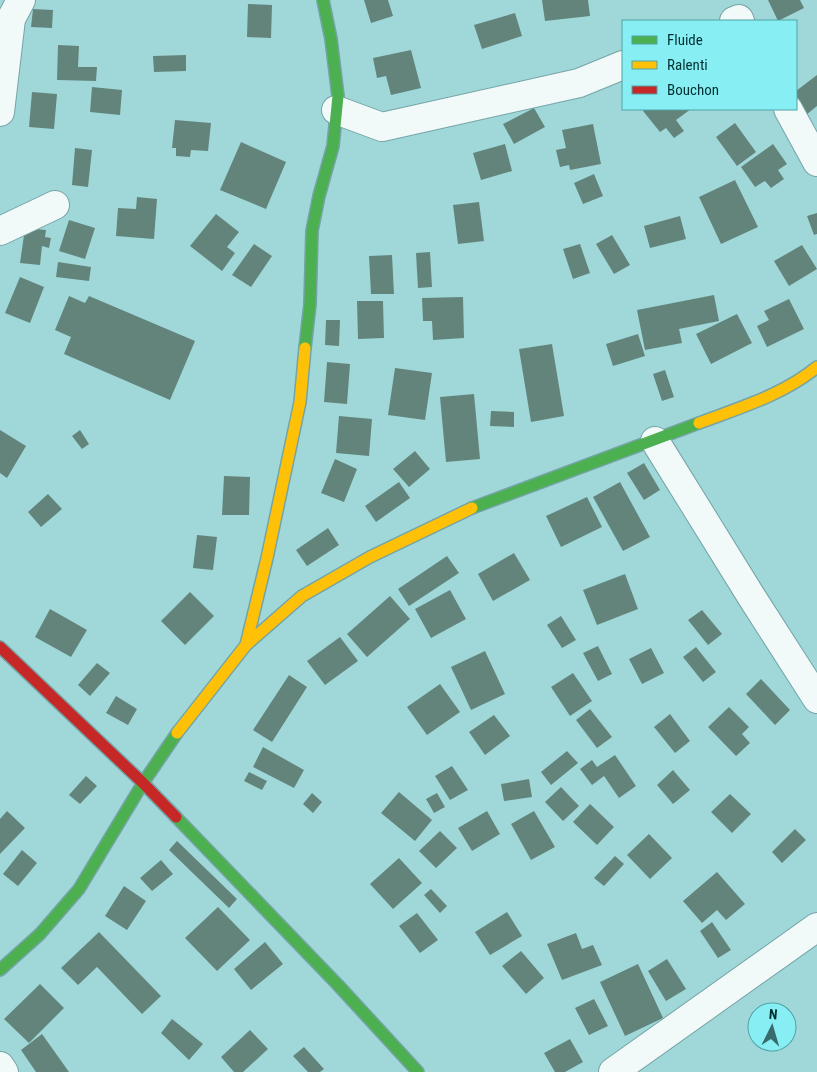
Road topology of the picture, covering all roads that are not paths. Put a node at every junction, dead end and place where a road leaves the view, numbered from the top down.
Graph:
1 (21, 0) edge
2 (323, 0) edge
3 (622, 65) edge
4 (336, 110) junction
5 (789, 110) edge
6 (0, 112) edge
7 (817, 162) edge
8 (55, 205) dead end
9 (0, 231) edge
10 (817, 367) edge
11 (655, 440) junction
12 (246, 645) junction
13 (0, 647) edge
14 (817, 699) edge
15 (143, 783) junction
16 (817, 927) edge
17 (0, 970) edge
18 (0, 1066) edge
19 (4, 1072) edge
20 (418, 1072) edge
21 (613, 1072) edge

1 - 6 street
2 - 4 street
3 - 4 street
4 - 12 street
5 - 7 street
8 - 9 street
10 - 11 street
11 - 12 street
11 - 14 street
12 - 15 street
13 - 15 street
15 - 17 street
15 - 20 street
16 - 21 street
18 - 19 street

